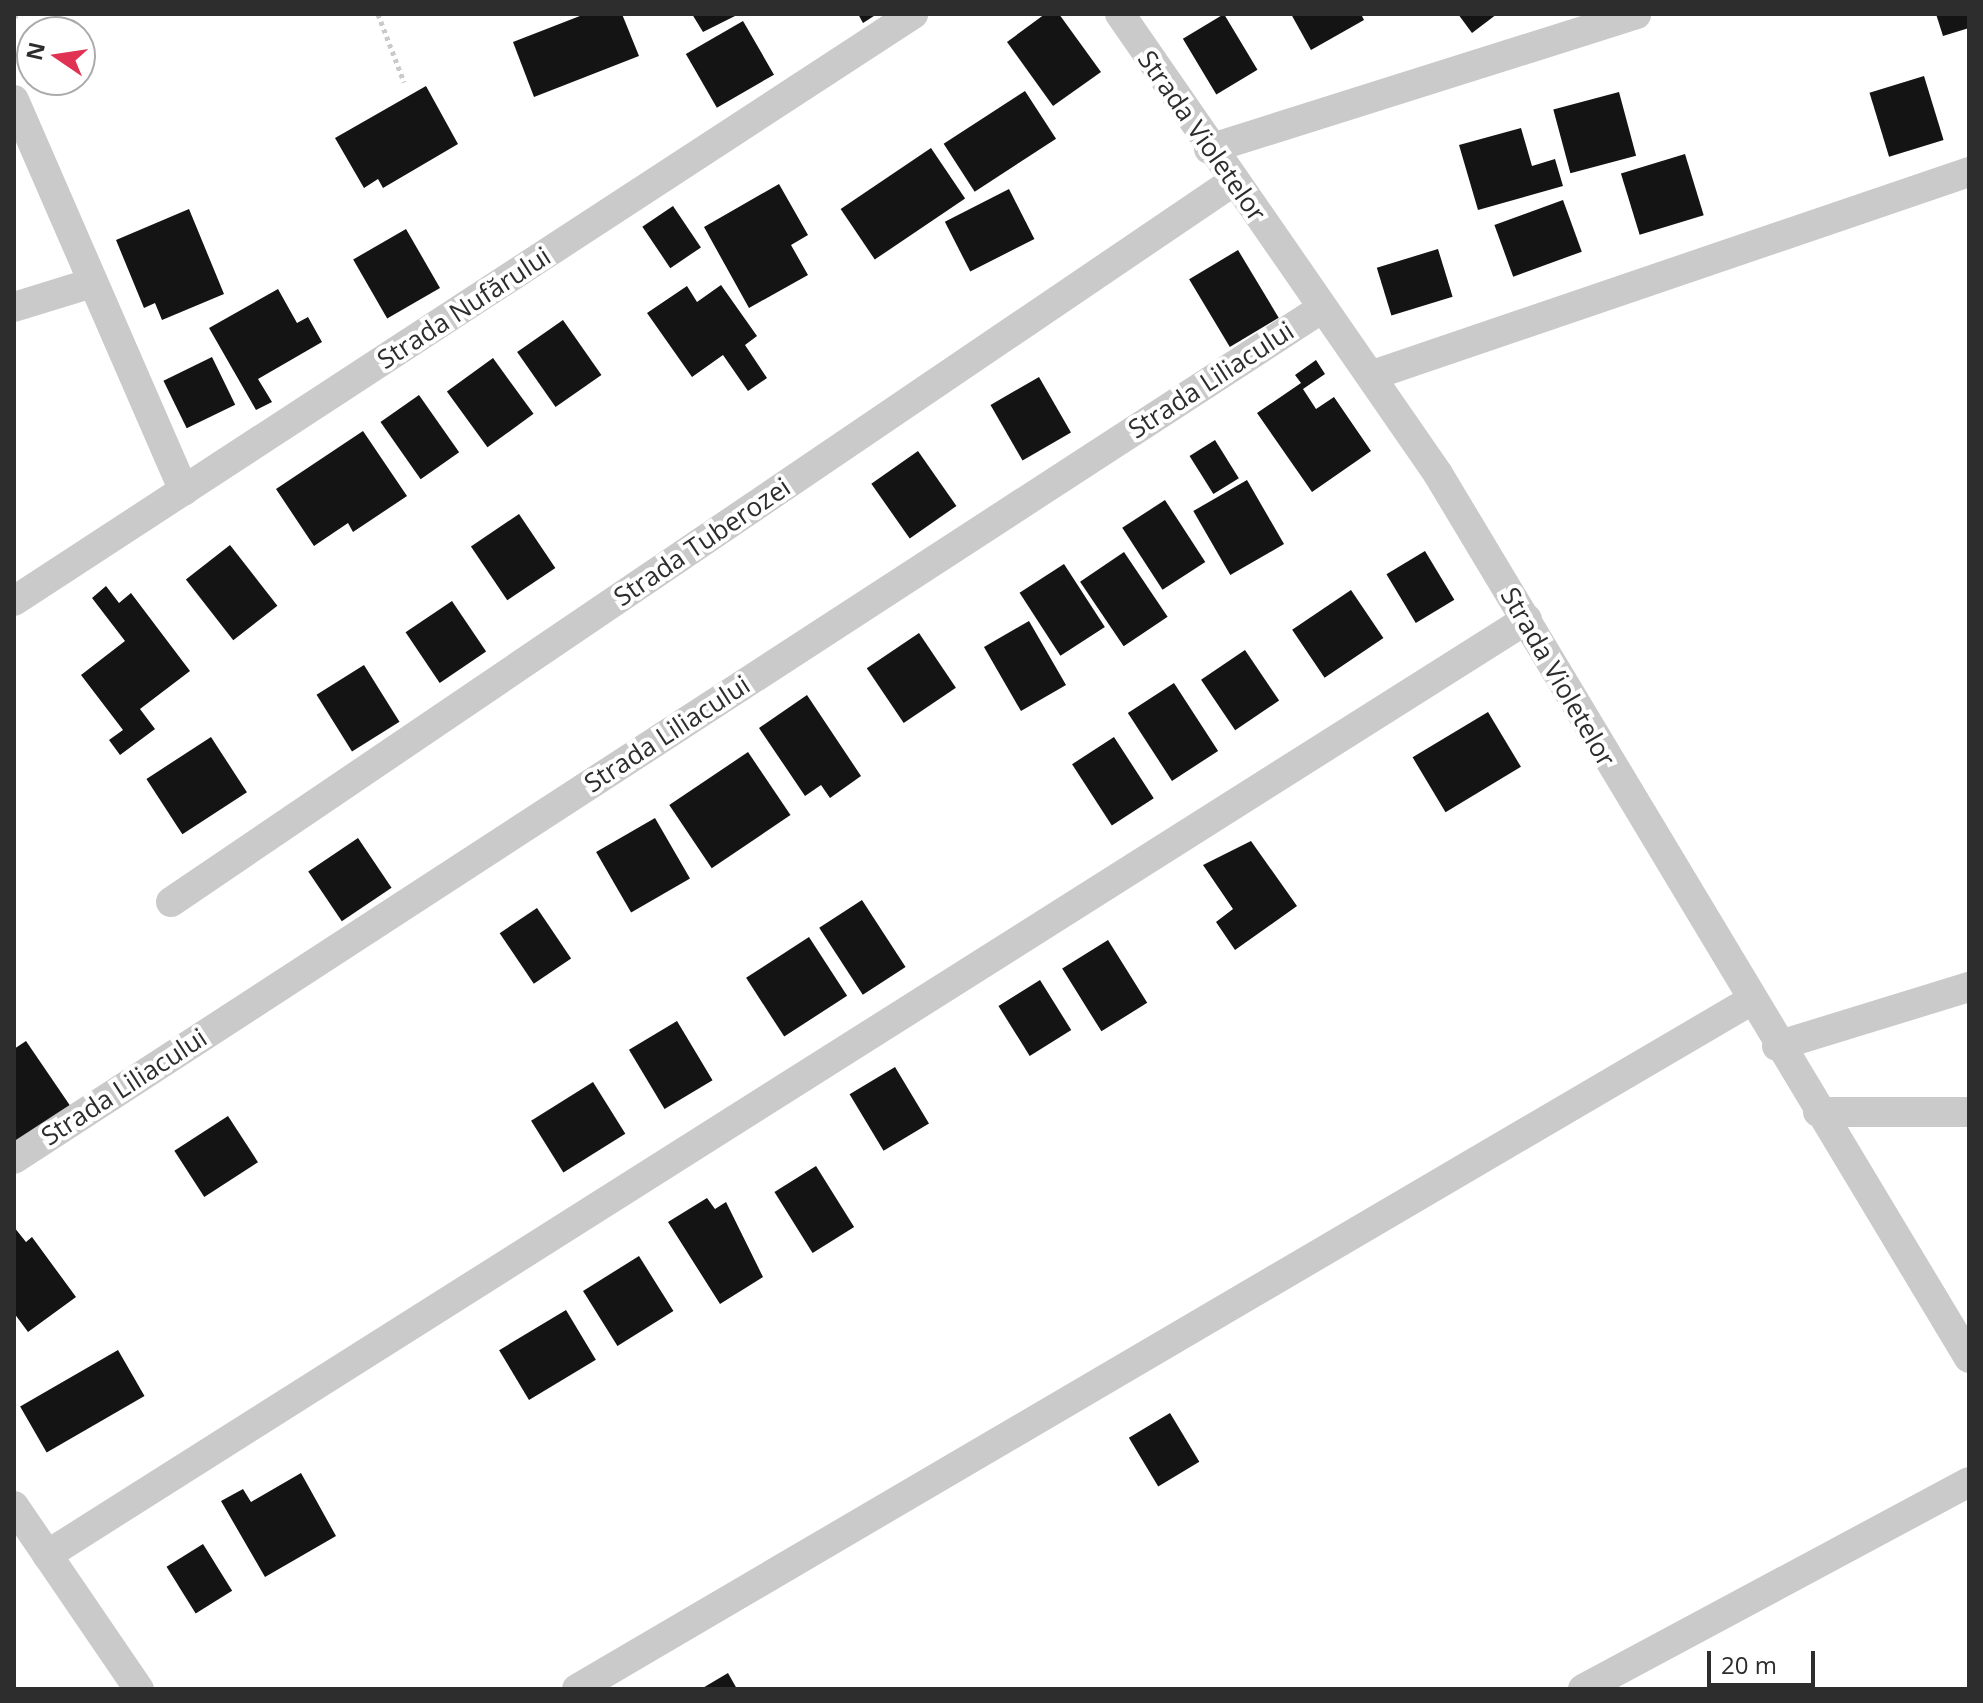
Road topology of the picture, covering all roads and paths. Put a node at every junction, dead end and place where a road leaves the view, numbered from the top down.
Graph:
1 (22, 14) edge
2 (378, 14) edge
3 (913, 14) edge
4 (1120, 14) edge
5 (1636, 14) edge
6 (14, 16) edge
7 (404, 82) dead end
8 (14, 100) edge
9 (1209, 149) junction
10 (1969, 172) edge
11 (1234, 181) junction
12 (92, 283) junction
13 (14, 307) edge
14 (1321, 309) junction
15 (1373, 375) junction
16 (184, 491) junction
17 (14, 601) edge
18 (1527, 619) junction
19 (171, 902) dead end
20 (1969, 987) edge
21 (1750, 1001) junction
22 (1777, 1046) junction
23 (1818, 1112) junction
24 (1969, 1112) edge
25 (14, 1159) edge
26 (1969, 1358) edge
27 (1969, 1482) edge
28 (14, 1506) edge
29 (47, 1555) junction
30 (139, 1689) edge
31 (577, 1689) edge
32 (1583, 1689) edge

1 - 6 path
2 - 7 path
3 - 16 street, Strada Nufărului
4 - 9 street, Strada Violetelor
5 - 9 street
8 - 12 street
9 - 11 street, Strada Violetelor
10 - 15 street
11 - 14 street, Strada Violetelor
11 - 19 street, Strada Tuberozei
12 - 13 street
12 - 16 street
14 - 15 street, Strada Violetelor
14 - 25 street, Strada Liliacului
15 - 18 street, Strada Violetelor
16 - 17 street, Strada Nufărului
18 - 21 street, Strada Violetelor
18 - 29 street
20 - 22 street
21 - 22 street, Strada Violetelor
21 - 31 street
22 - 23 street, Strada Violetelor
23 - 24 street
23 - 26 street, Strada Violetelor
27 - 32 street
28 - 29 street
29 - 30 street

